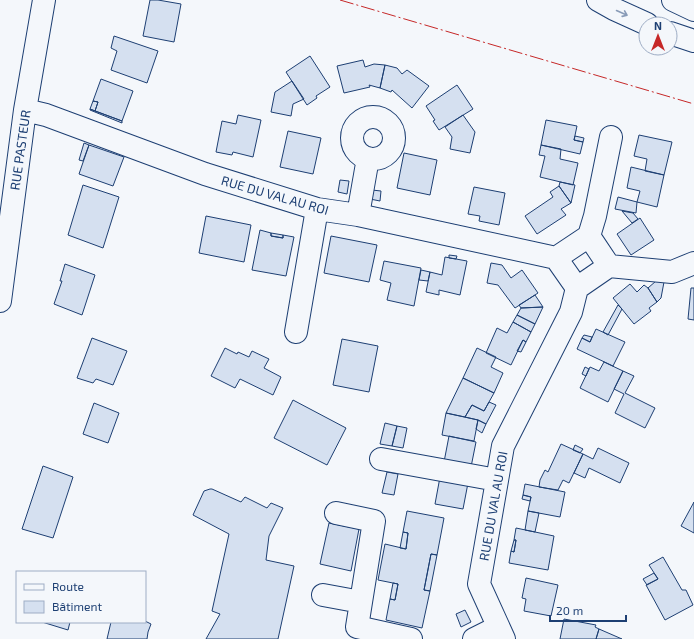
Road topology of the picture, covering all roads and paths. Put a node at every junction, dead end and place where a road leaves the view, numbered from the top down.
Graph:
1 (44, 0) edge
2 (598, 0) edge
3 (673, 0) edge
4 (694, 10) edge
5 (638, 20) edge
6 (678, 35) edge
7 (694, 40) edge
8 (25, 110) junction
9 (611, 137) dead end
10 (368, 158) dead end
11 (318, 209) junction
12 (358, 215) junction
13 (589, 236) junction
14 (3, 257) edge
15 (556, 258) junction
16 (694, 263) edge
17 (609, 266) junction
18 (577, 288) junction
19 (0, 301) edge
20 (296, 332) dead end
21 (381, 459) dead end
22 (497, 480) junction
23 (336, 513) dead end
24 (323, 595) dead end
25 (361, 602) junction
26 (501, 633) edge
27 (411, 639) edge
28 (474, 639) edge

1 - 8 street, RUE PASTEUR
2 -> 5 street
3 - 4 street
6 - 7 street
8 - 11 street, RUE DU VAL AU ROI
8 - 14 street, RUE PASTEUR
9 - 13 street
10 - 12 street
11 - 12 street, RUE DU VAL AU ROI
11 - 20 street
12 - 15 street, RUE DU VAL AU ROI
13 - 15 street
13 - 17 street
14 - 19 street, RUE PASTEUR
15 - 18 street
16 - 17 street
17 - 18 street
18 - 22 street, RUE DU VAL AU ROI
21 - 22 street
22 - 26 street, RUE DU VAL AU ROI
23 - 25 street
24 - 25 street
25 - 27 street
26 - 28 street

